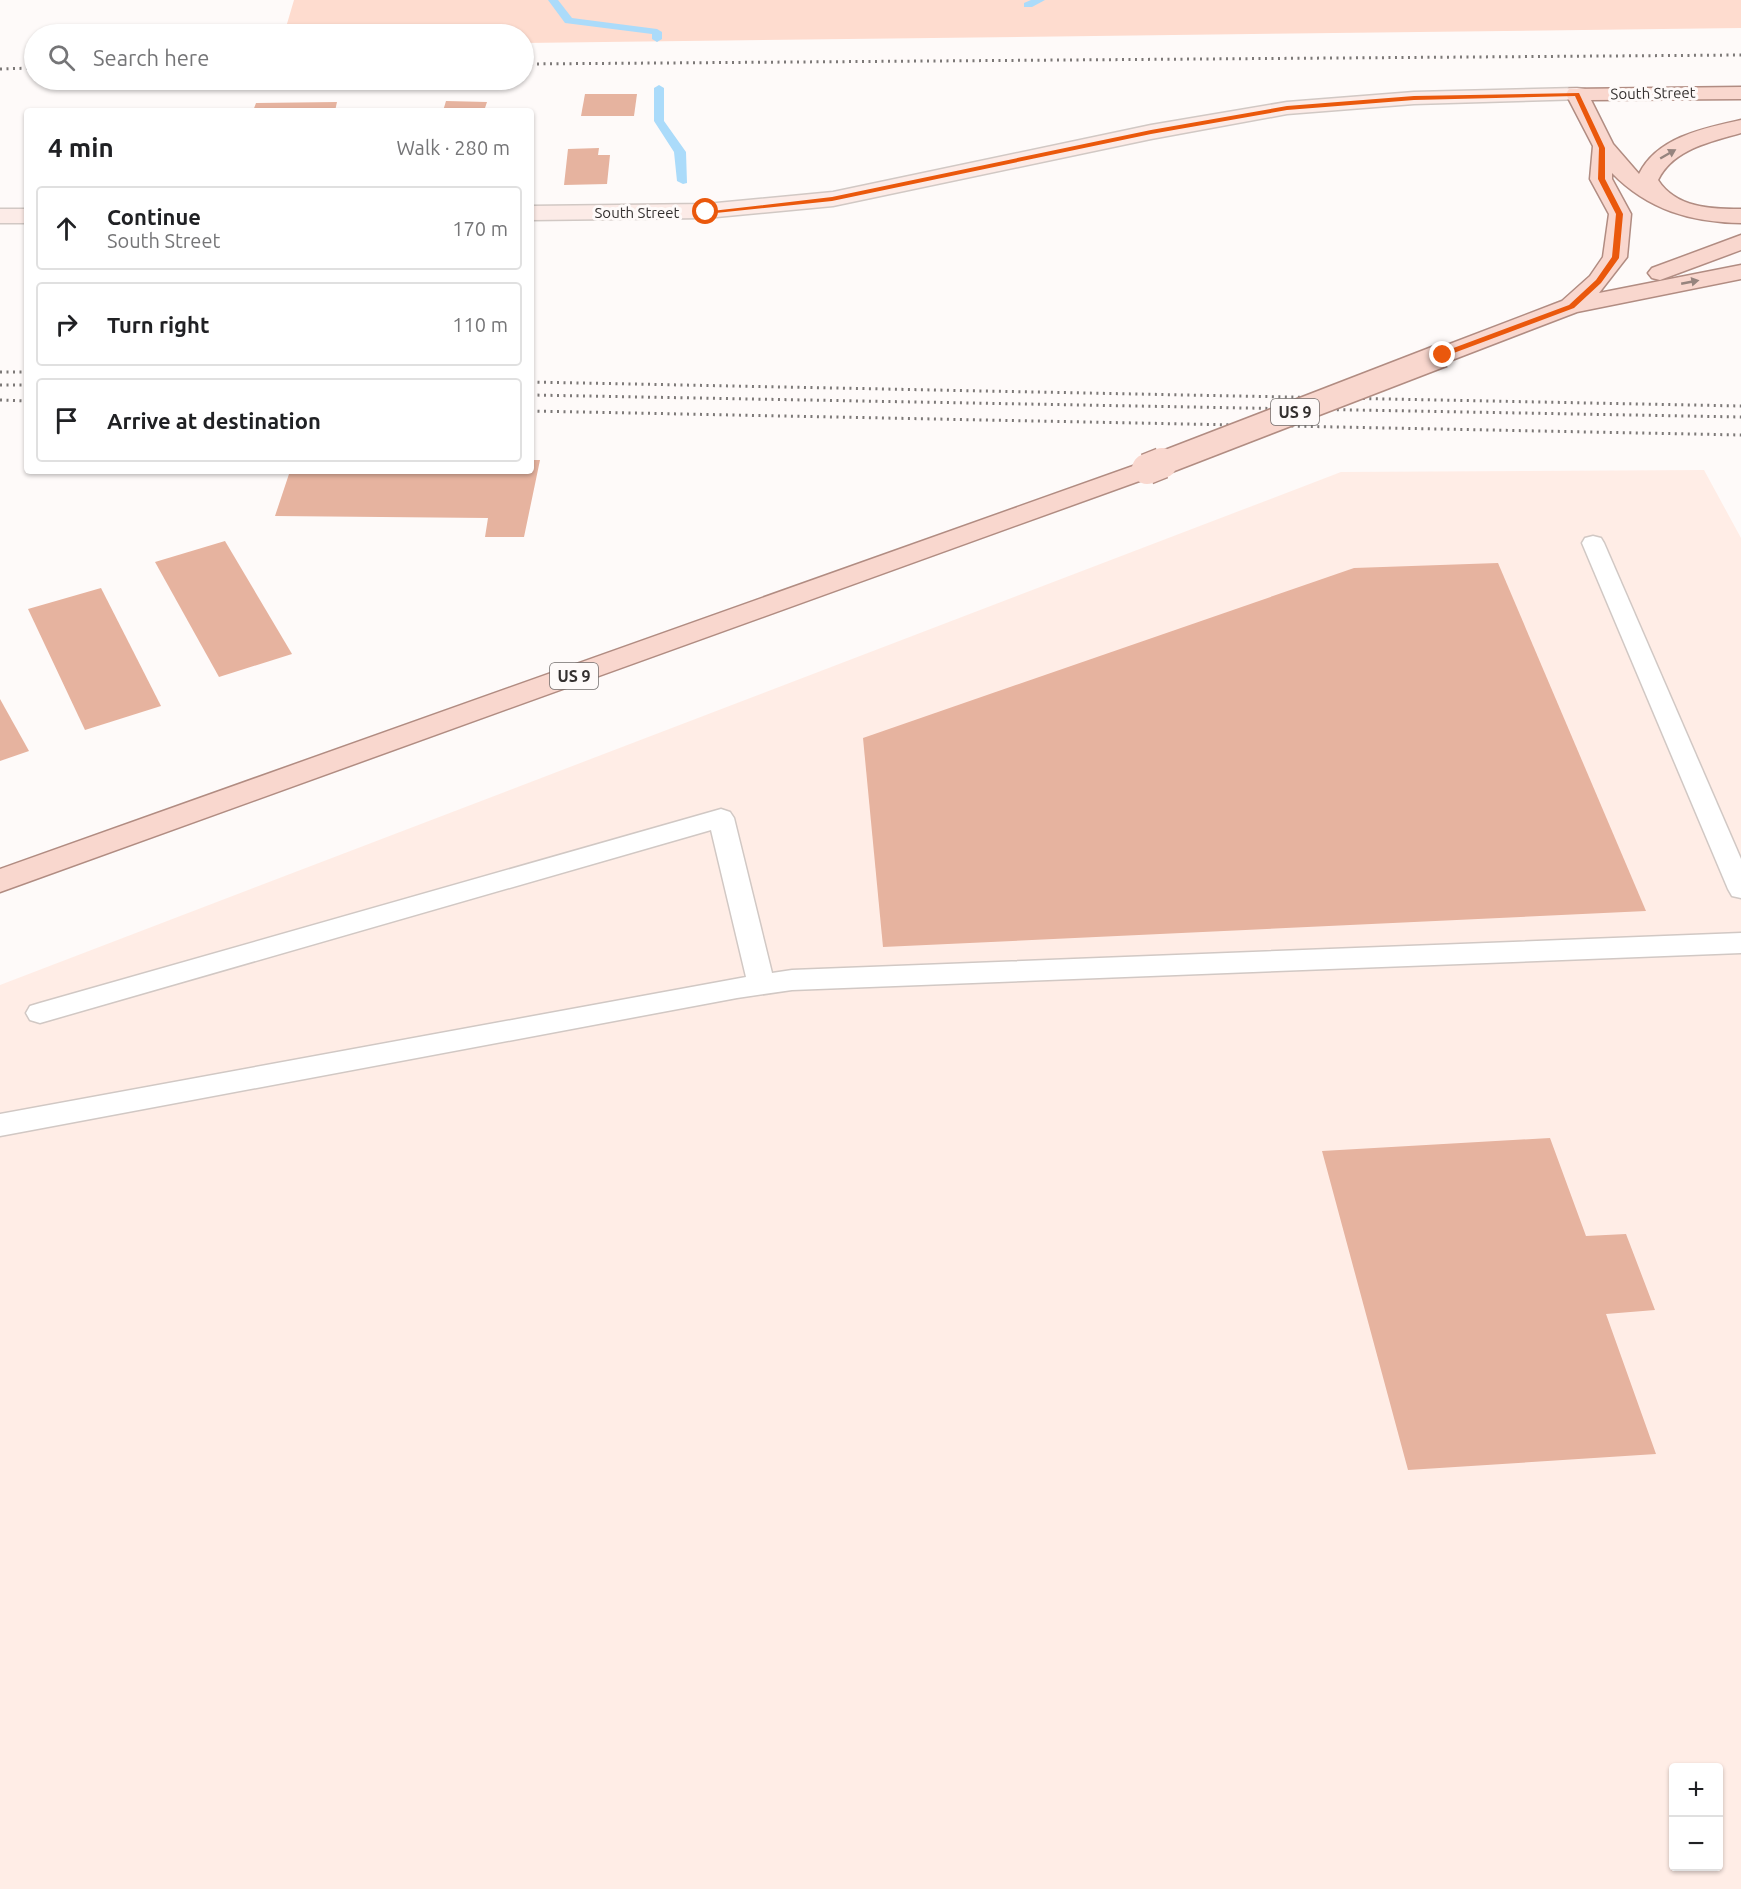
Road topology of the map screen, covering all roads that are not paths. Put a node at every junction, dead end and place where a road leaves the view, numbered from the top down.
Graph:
1 (1741, 93) edge
2 (1577, 94) junction
3 (1741, 126) edge
4 (1602, 148) junction
5 (1666, 203) junction
6 (534, 213) edge
7 (0, 216) edge
8 (24, 216) edge
9 (1741, 216) edge
10 (1741, 242) edge
11 (1741, 272) edge
12 (1571, 306) junction
13 (1593, 543) dead end
14 (0, 881) edge
15 (1741, 889) edge
16 (1741, 944) edge
17 (761, 984) junction
18 (40, 1012) dead end
19 (0, 1125) edge

1 - 2 main road, South Street
2 - 4 main road
2 - 6 street, South Street
5 -> 3 main road
4 - 5 main road
4 - 12 main road
5 - 9 main road
7 - 8 street
10 - 12 main road, US 9
12 -> 11 main road
12 - 14 main road, US 9, bridge
13 - 15 lane
16 - 17 lane
17 - 18 lane
17 - 19 lane

